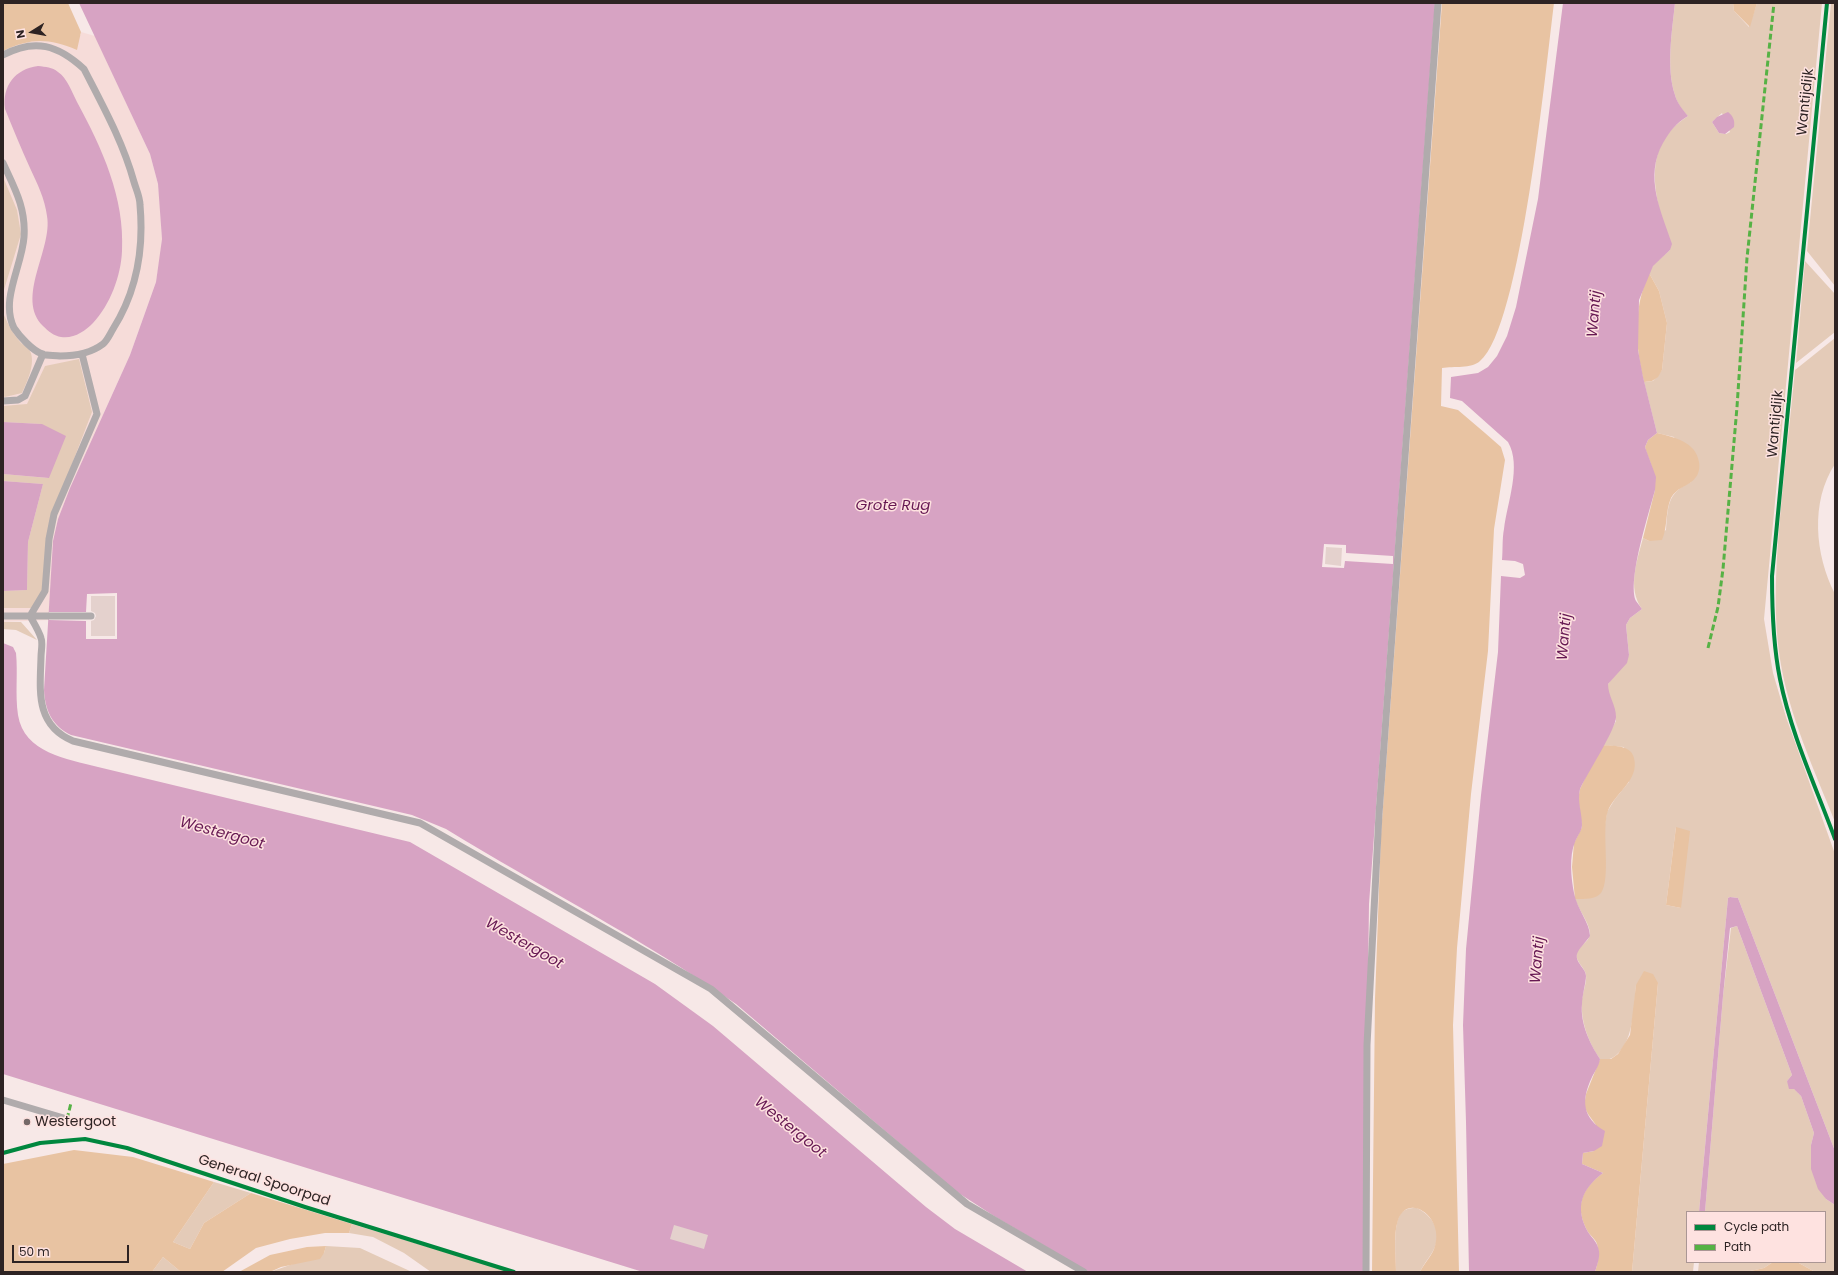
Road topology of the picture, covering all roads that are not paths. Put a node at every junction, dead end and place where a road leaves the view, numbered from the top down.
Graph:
1 (1438, 3) edge
2 (3, 55) edge
3 (3, 163) edge
4 (43, 354) junction
5 (82, 354) junction
6 (3, 400) edge
7 (3, 616) edge
8 (30, 616) junction
9 (91, 616) dead end
10 (3, 1100) edge
11 (67, 1119) dead end
12 (1084, 1272) edge
13 (1366, 1272) edge

1 - 13 lane
2 - 5 lane
3 - 4 lane
4 - 5 lane
4 - 6 lane
5 - 8 lane
7 - 8 lane
8 - 9 lane
8 - 12 lane
10 - 11 lane

